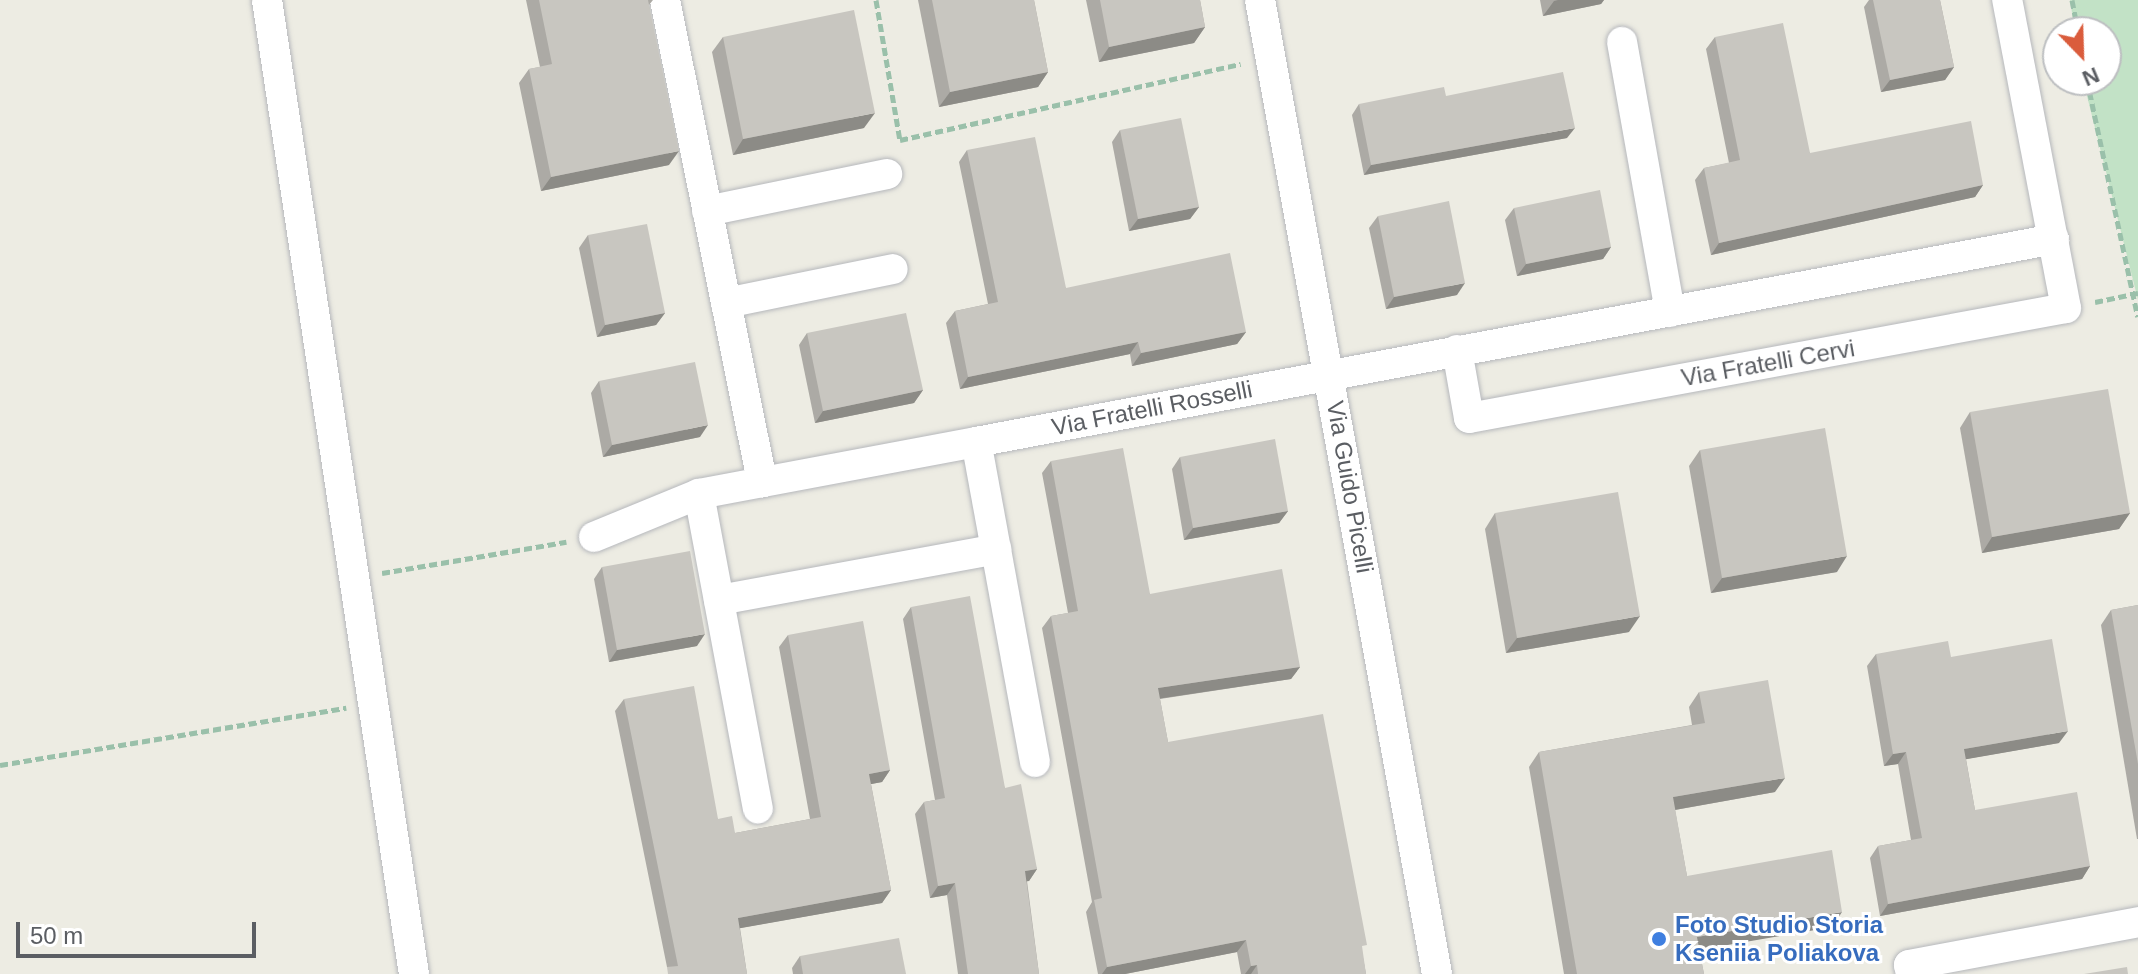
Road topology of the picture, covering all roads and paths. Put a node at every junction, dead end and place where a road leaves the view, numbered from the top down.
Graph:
1 (267, 0) edge
2 (665, 0) edge
3 (876, 0) edge
4 (1260, 0) edge
5 (2007, 0) edge
6 (1622, 42) dead end
7 (1245, 63) dead end
8 (2091, 96) edge
9 (887, 174) dead end
10 (707, 211) junction
11 (2054, 239) junction
12 (893, 269) dead end
13 (2135, 294) edge
14 (726, 303) junction
15 (1670, 312) junction
16 (2138, 317) edge
17 (1457, 350) junction
18 (1329, 373) junction
19 (976, 442) junction
20 (762, 482) junction
21 (699, 494) junction
22 (594, 537) joint
23 (996, 549) junction
24 (349, 579) junction
25 (719, 600) junction
26 (370, 704) junction
27 (1035, 762) dead end
28 (0, 765) edge
29 (758, 809) dead end
30 (2138, 922) edge
31 (414, 974) edge
32 (1437, 974) edge
33 (1911, 974) edge

1 - 24 street
2 - 10 street
3 - 7 path
4 - 18 street, Via Guido Picelli
5 - 11 street, Via Fratelli Cervi
6 - 15 street
8 - 13 path
9 - 10 street
10 - 14 street
11 - 15 street
11 - 17 street, Via Fratelli Cervi
12 - 14 street
13 - 16 path
14 - 20 street
15 - 17 street
17 - 18 street
18 - 19 street, Via Fratelli Rosselli
18 - 32 street, Via Guido Picelli
19 - 20 street, Via Fratelli Rosselli
19 - 23 street
20 - 21 street, Via Fratelli Rosselli
21 - 22 street, Via Fratelli Rosselli
21 - 25 street
22 - 24 path
23 - 25 street
23 - 27 street
24 - 26 street
25 - 29 street
26 - 28 path
26 - 31 street
30 - 33 street

